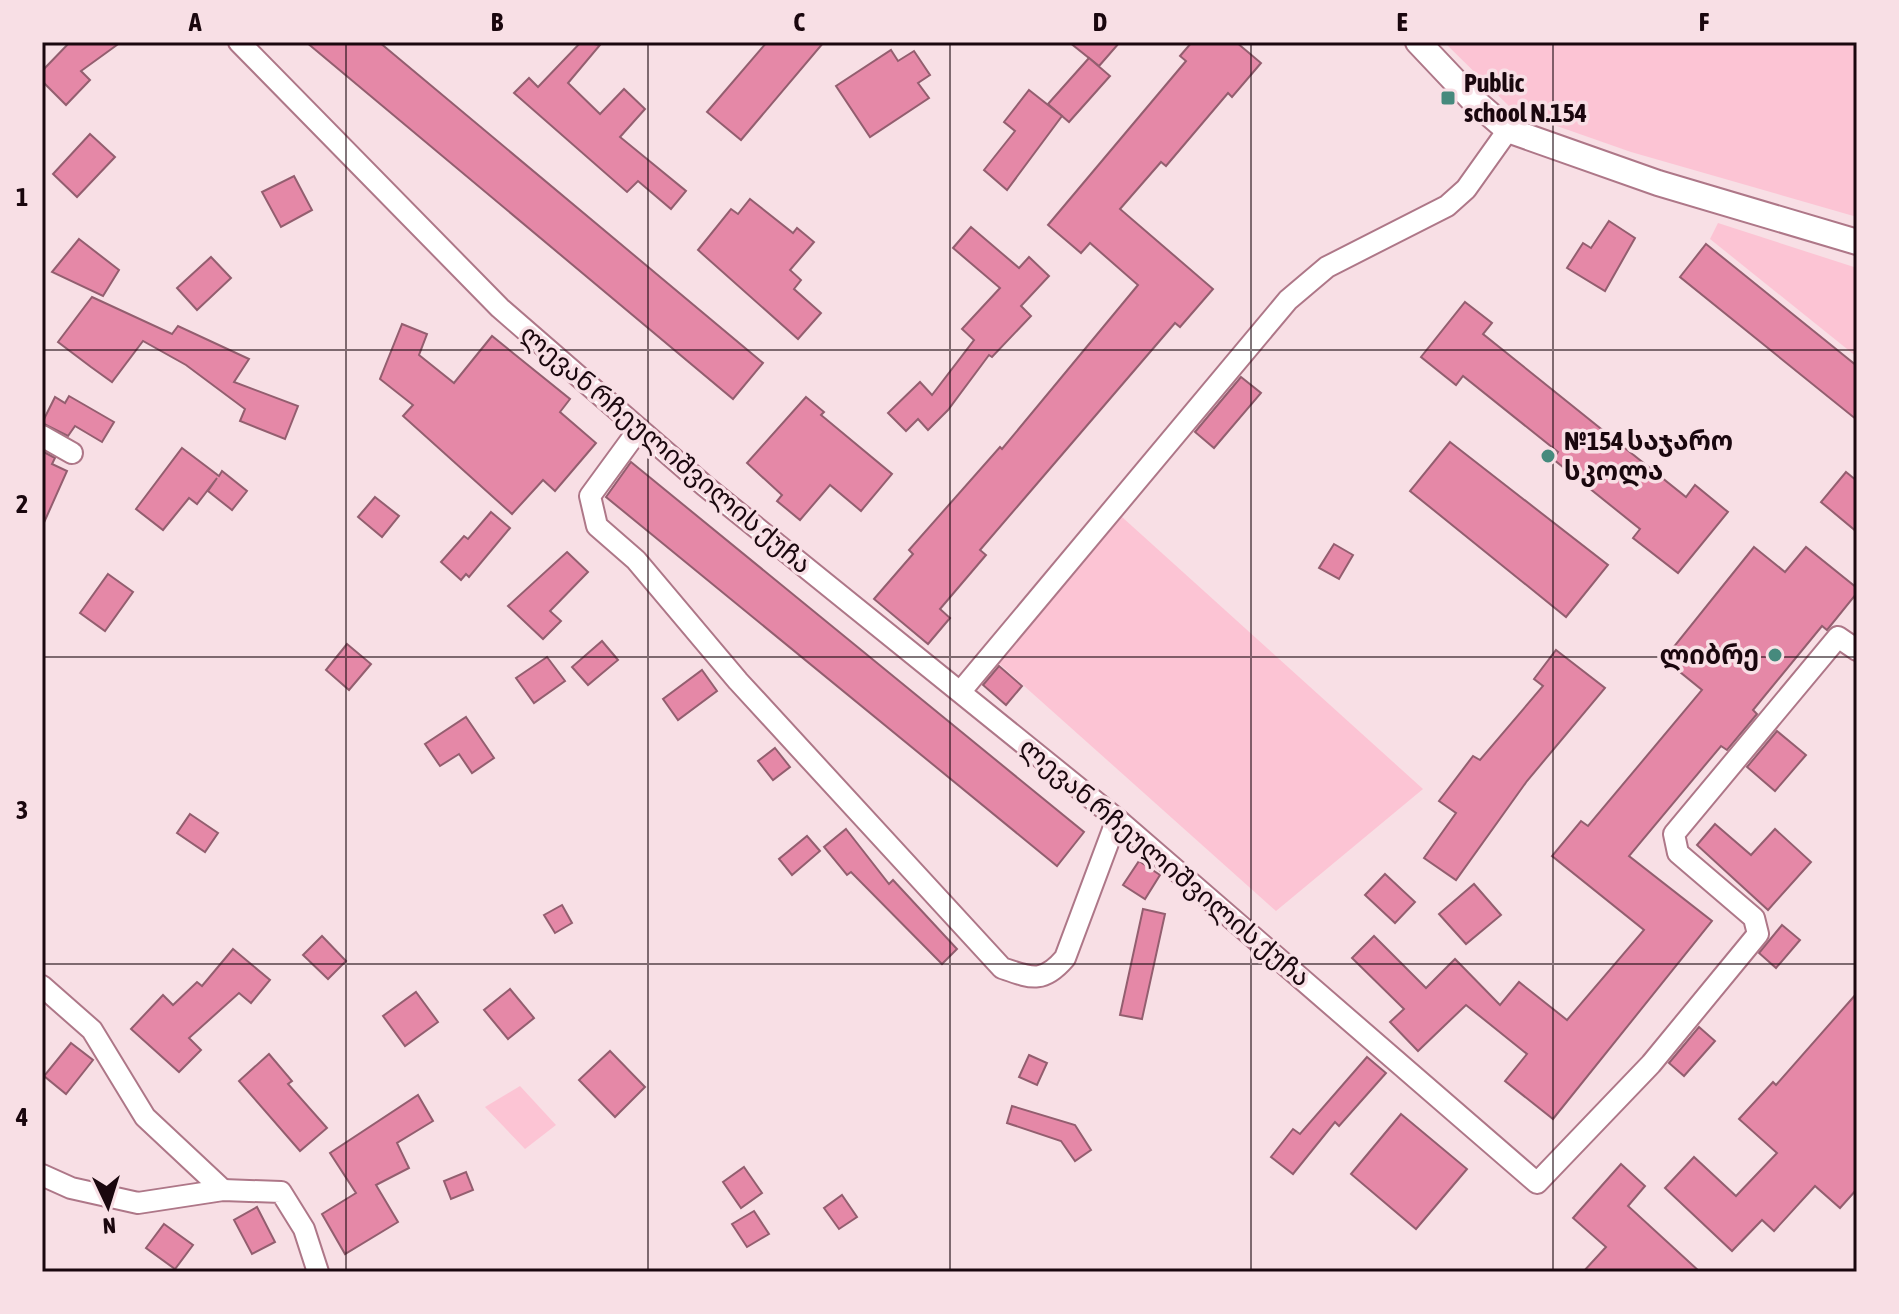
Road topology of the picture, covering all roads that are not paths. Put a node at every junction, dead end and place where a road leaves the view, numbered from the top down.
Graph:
1 (239, 42) edge
2 (1418, 42) edge
3 (1508, 130) junction
4 (1857, 242) edge
5 (639, 429) junction
6 (42, 436) edge
7 (72, 453) dead end
8 (1857, 650) edge
9 (961, 691) junction
10 (1117, 819) junction
11 (42, 986) edge
12 (42, 1175) edge
13 (223, 1190) junction
14 (318, 1272) edge

1 - 5 street, ლევან რჩეულიშვილის ქუჩა
2 - 3 street
3 - 4 street
3 - 9 street
5 - 9 street, ლევან რჩეულიშვილის ქუჩა
5 - 10 street
6 - 7 street
8 - 10 street, ლევან რჩეულიშვილის ქუჩა
9 - 10 street, ლევან რჩეულიშვილის ქუჩა
11 - 13 street
12 - 13 street
13 - 14 street

